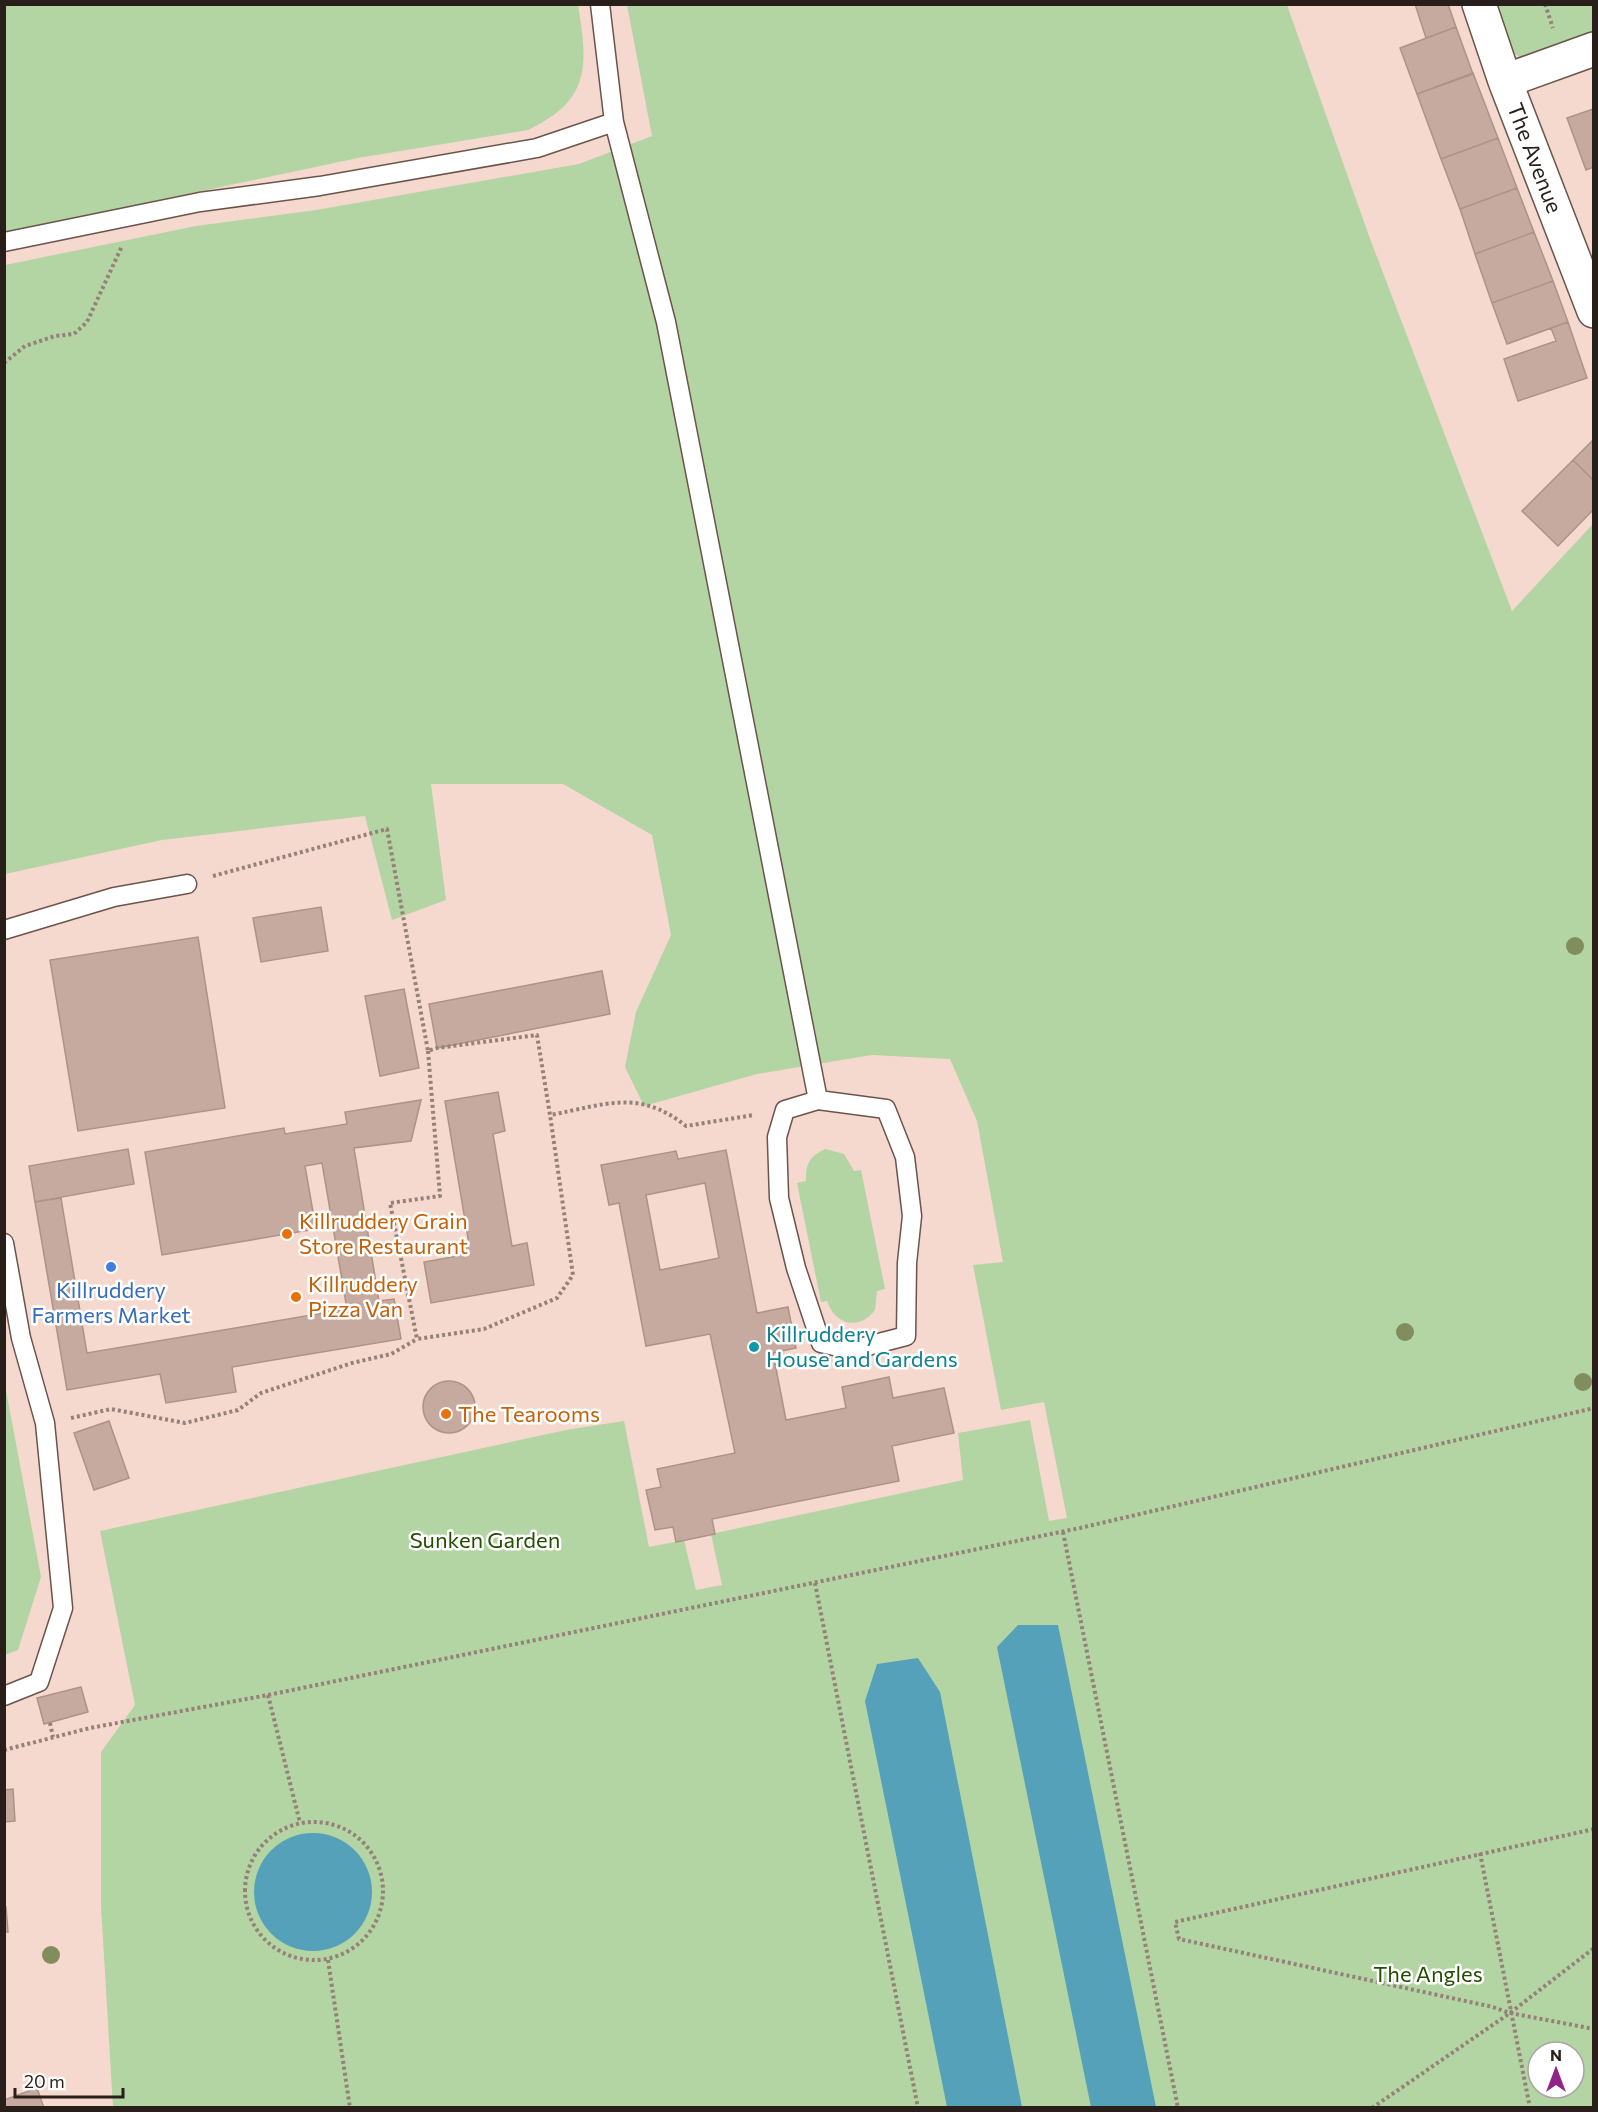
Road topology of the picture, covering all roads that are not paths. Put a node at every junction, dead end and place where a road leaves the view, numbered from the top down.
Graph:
1 (600, 4) edge
2 (1479, 4) edge
3 (1593, 49) edge
4 (1505, 81) junction
5 (614, 122) junction
6 (4, 242) edge
7 (1593, 311) edge
8 (186, 884) road end
9 (4, 930) edge
10 (819, 1100) junction
11 (4, 1244) edge
12 (13, 1340) edge
13 (4, 1696) edge

1 - 5 lane
2 - 4 street, The Avenue
3 - 4 street
4 - 7 street, The Avenue
5 - 6 lane
5 - 10 lane
8 - 9 lane
10 - 10 lane
11 - 12 lane
12 - 13 lane

